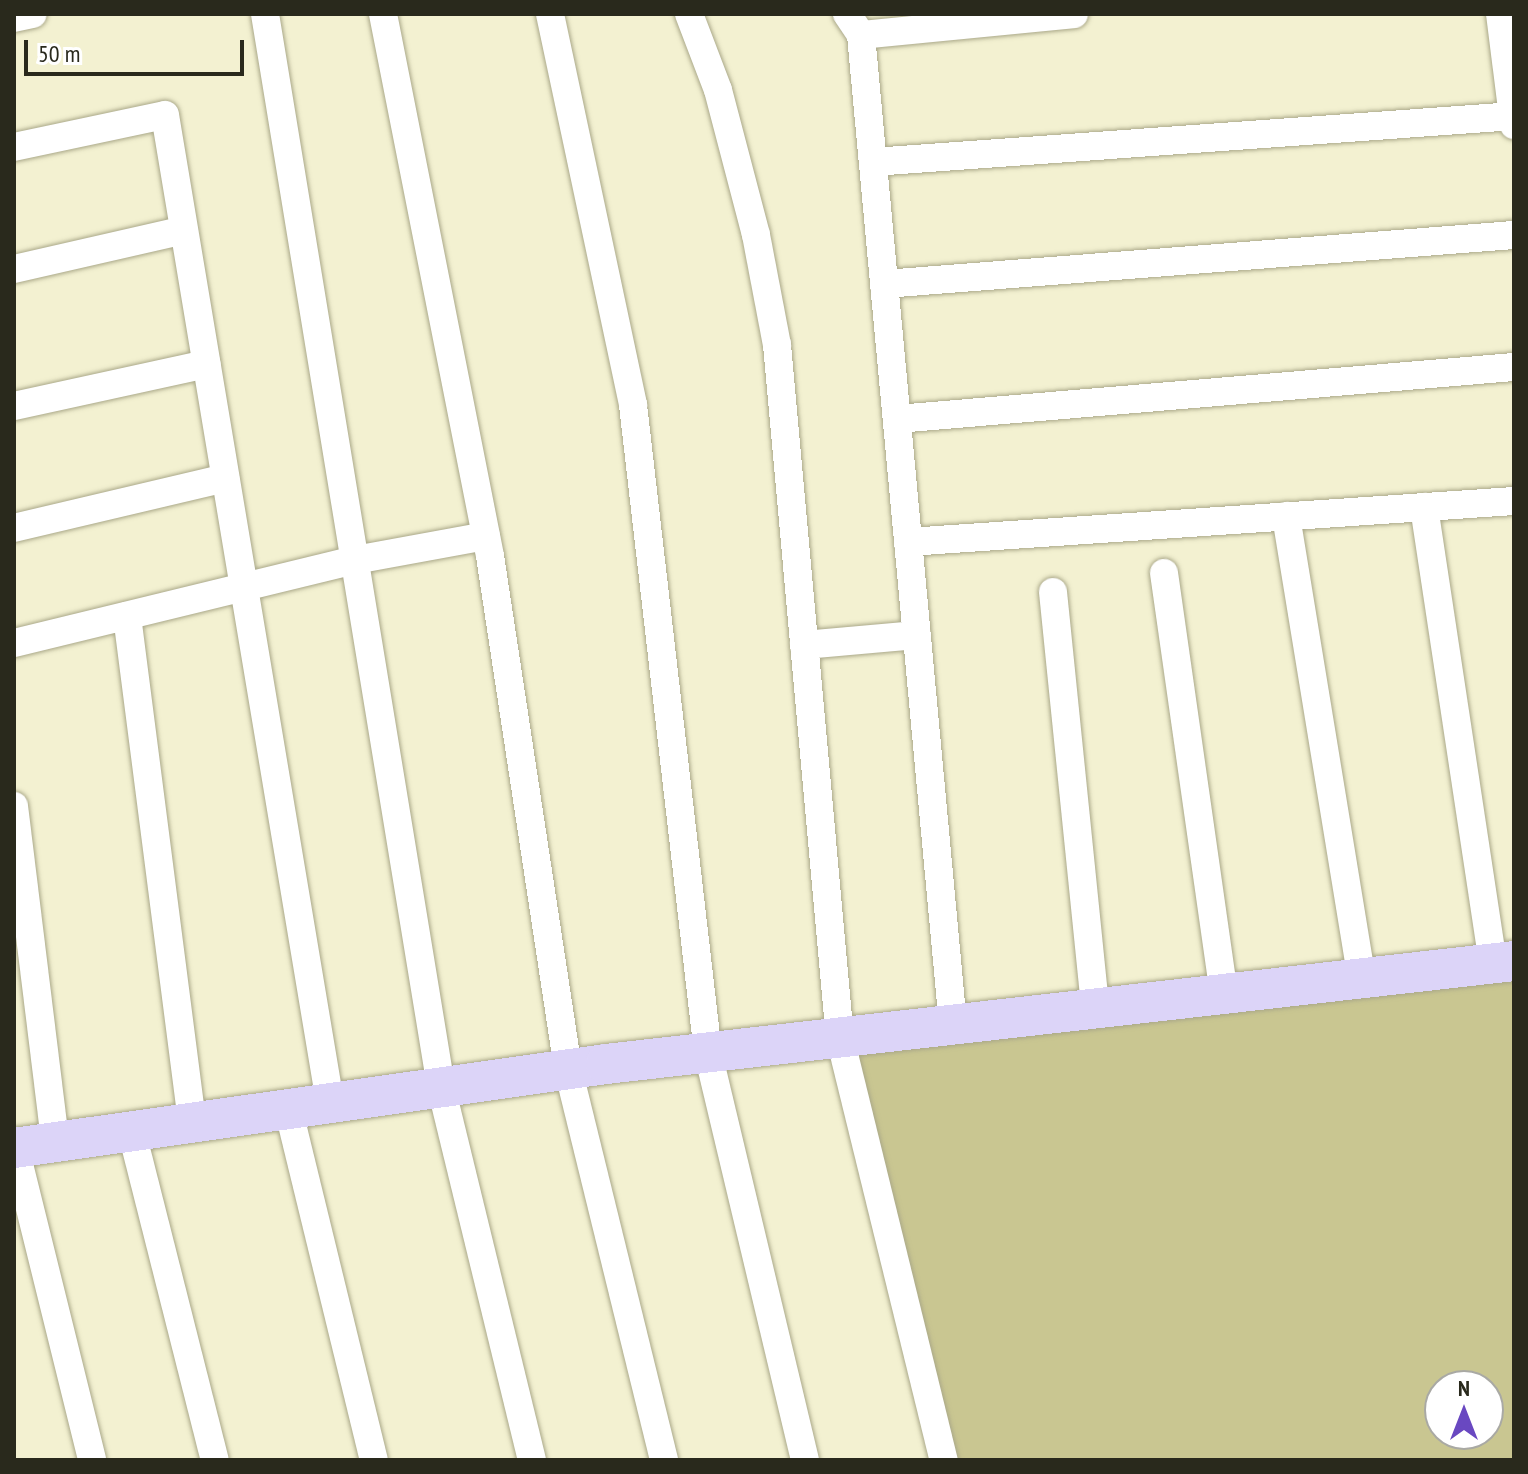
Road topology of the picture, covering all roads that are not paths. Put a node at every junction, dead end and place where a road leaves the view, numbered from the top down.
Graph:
1 (33, 14) edge
2 (265, 14) edge
3 (383, 14) edge
4 (550, 14) edge
5 (689, 14) edge
6 (1074, 14) edge
7 (1500, 14) edge
8 (14, 18) edge
9 (940, 20) edge
10 (854, 24) edge
11 (1514, 117) edge
12 (1514, 125) edge
13 (14, 147) edge
14 (873, 162) junction
15 (184, 230) junction
16 (1514, 235) edge
17 (14, 269) edge
18 (884, 284) junction
19 (206, 364) junction
20 (1514, 367) edge
21 (14, 406) edge
22 (897, 419) junction
23 (225, 478) junction
24 (1514, 501) edge
25 (1424, 507) junction
26 (1286, 516) junction
27 (14, 528) edge
28 (486, 536) junction
29 (908, 542) junction
30 (355, 560) junction
31 (1164, 573) dead end
32 (243, 587) junction
33 (1053, 592) dead end
34 (127, 616) junction
35 (917, 635) junction
36 (14, 643) edge
37 (804, 645) junction
38 (14, 806) edge
39 (1504, 962) edge
40 (1362, 978) junction
41 (1224, 994) junction
42 (1095, 1009) junction
43 (953, 1025) junction
44 (840, 1038) junction
45 (708, 1053) junction
46 (568, 1069) junction
47 (441, 1087) junction
48 (330, 1102) junction
49 (288, 1108) junction
50 (192, 1121) junction
51 (131, 1129) junction
52 (55, 1140) junction
53 (15, 1148) edge
54 (92, 1460) edge
55 (215, 1460) edge
56 (374, 1460) edge
57 (532, 1460) edge
58 (664, 1460) edge
59 (805, 1460) edge
60 (944, 1460) edge

1 - 8 street
2 - 30 street
3 - 28 street
4 - 45 street
5 - 37 street
6 - 9 street
7 - 11 street
9 - 10 street
10 - 14 street
11 - 12 street
11 - 14 street
13 - 15 street
14 - 18 street
15 - 17 street
15 - 19 street
16 - 18 street
18 - 22 street
19 - 21 street
19 - 23 street
20 - 22 street
22 - 29 street
23 - 27 street
23 - 32 street
24 - 25 street
25 - 26 street
25 - 39 street
26 - 29 street
26 - 40 street
28 - 30 street
28 - 46 street
29 - 35 street
30 - 32 street
30 - 47 street
31 - 41 street
32 - 34 street
32 - 48 street
33 - 42 street
34 - 36 street
34 - 50 street
35 - 37 street
35 - 43 street
37 - 44 street
38 - 52 street
39 - 40 street
40 - 41 street
41 - 42 street
42 - 43 street
43 - 44 street
44 - 45 street
44 - 60 street
45 - 46 street
45 - 59 street
46 - 47 street
46 - 58 street
47 - 48 street
47 - 57 street
48 - 49 street
49 - 50 street
49 - 56 street
50 - 51 street
51 - 52 street
51 - 55 street
52 - 53 street
53 - 54 street

